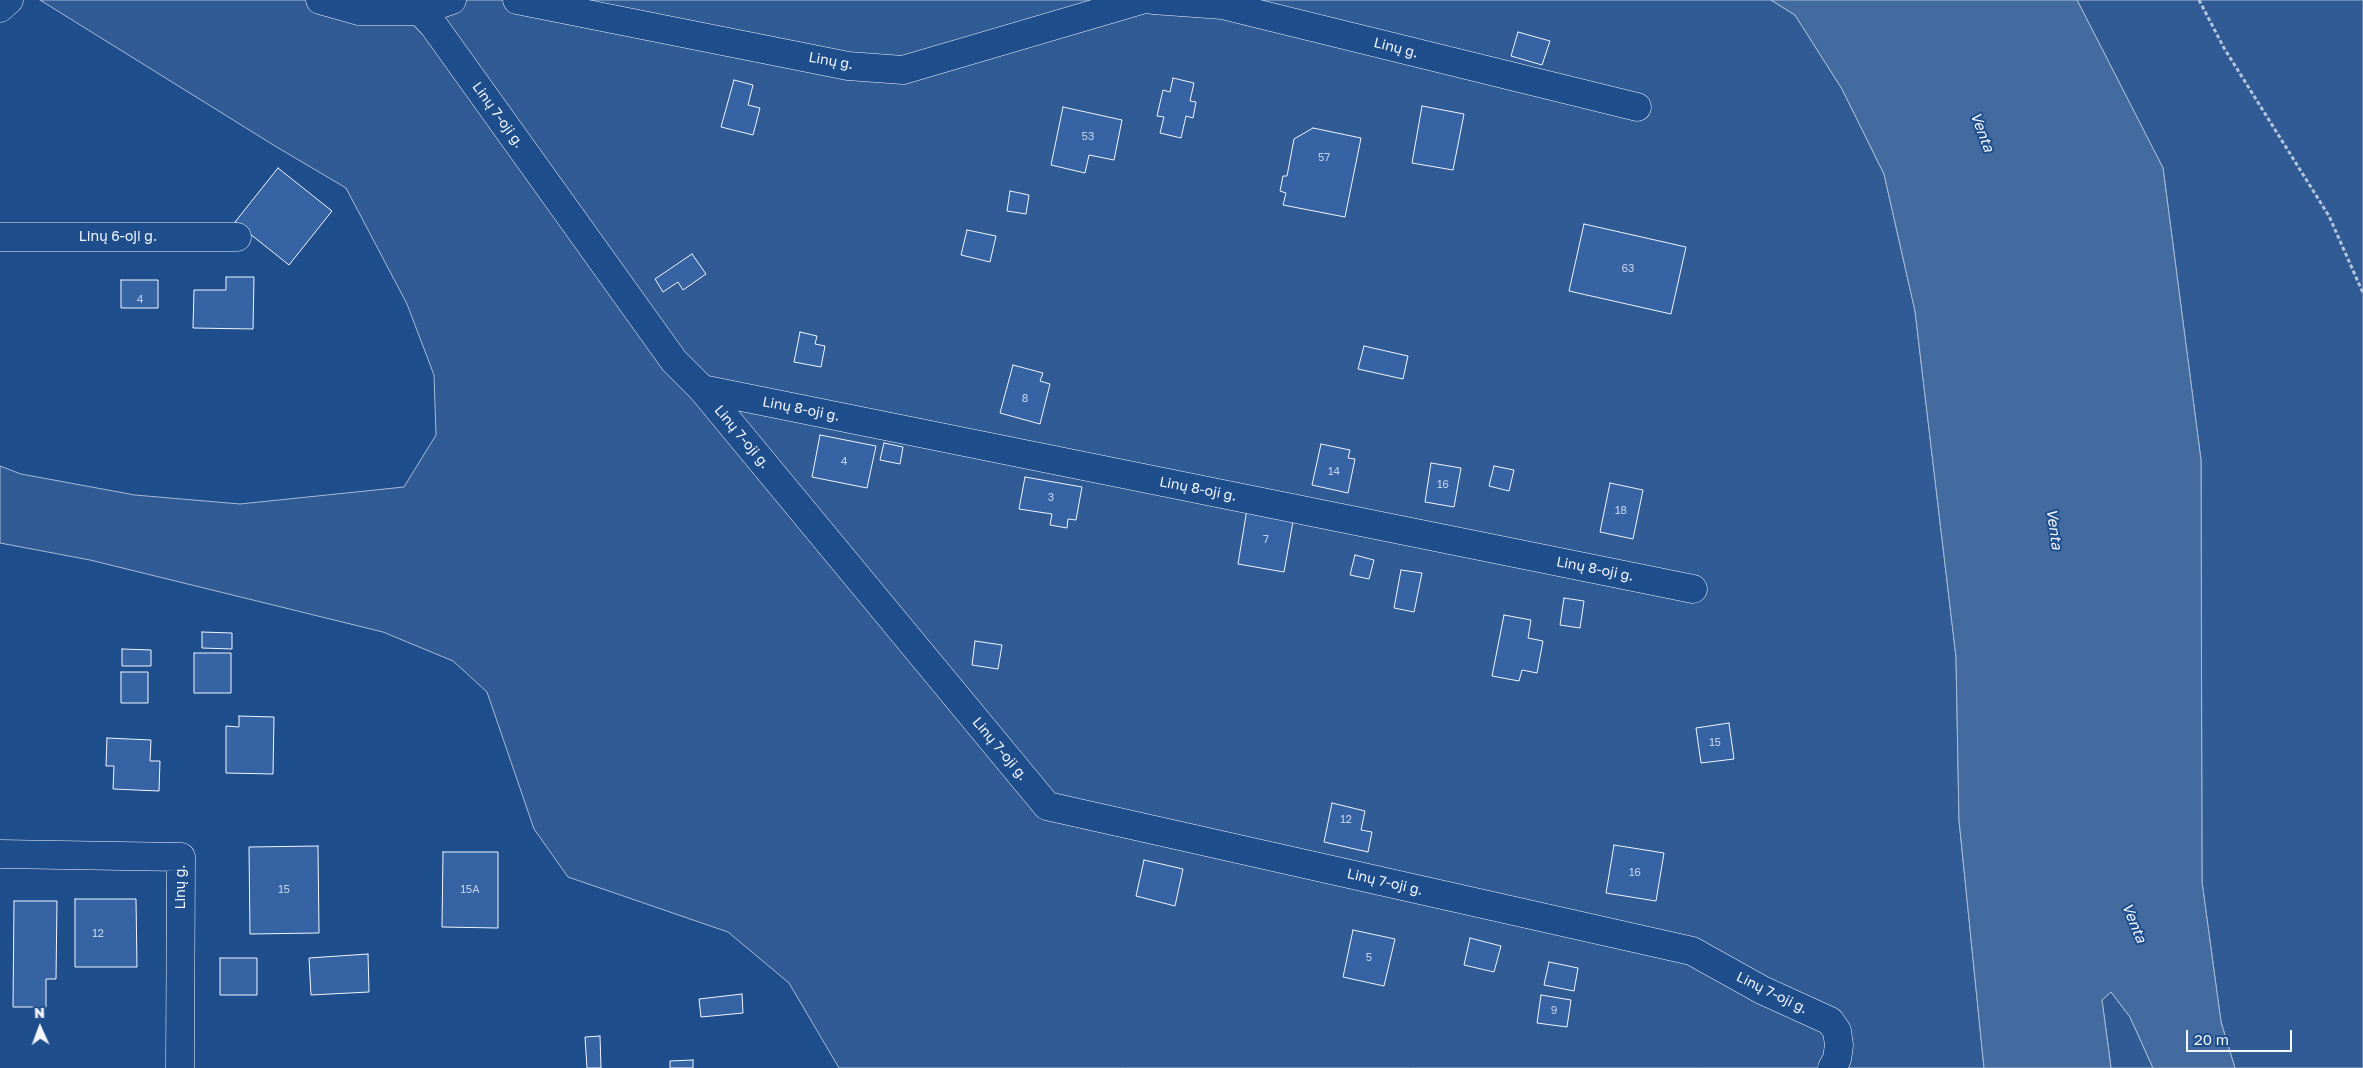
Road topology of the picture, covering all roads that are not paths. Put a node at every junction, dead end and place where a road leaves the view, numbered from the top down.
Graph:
1 (9, 0) edge
2 (320, 0) edge
3 (452, 0) edge
4 (517, 0) edge
5 (1141, 0) edge
6 (1153, 0) edge
7 (0, 8) edge
8 (420, 11) junction
9 (1637, 107) dead end
10 (0, 237) edge
11 (236, 237) dead end
12 (702, 389) junction
13 (1693, 589) dead end
14 (0, 854) edge
15 (180, 1068) edge
16 (1832, 1068) edge

1 - 7 street
2 - 8 street
3 - 8 street
4 - 5 street, Linų g.
6 - 9 street, Linų g.
8 - 12 street, Linų 7-oji g.
10 - 11 street, Linų 6-oji g.
12 - 13 street, Linų 8-oji g.
12 - 16 street, Linų 7-oji g.
14 - 15 street, Linų g.

